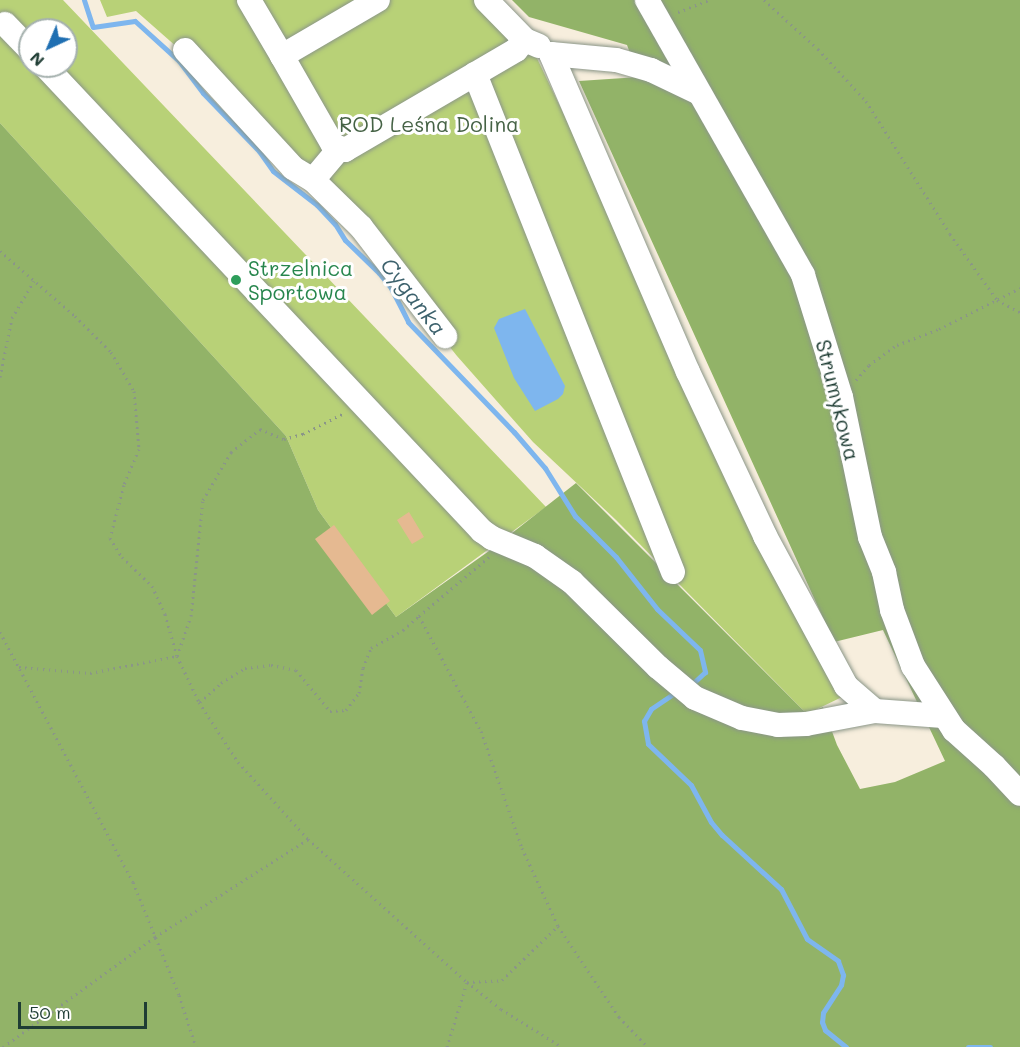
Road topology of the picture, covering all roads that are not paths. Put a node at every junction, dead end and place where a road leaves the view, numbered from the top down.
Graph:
1 (249, 0) edge
2 (378, 0) edge
3 (486, 0) edge
4 (653, 10) edge
5 (5, 24) dead end
6 (18, 38) edge
7 (525, 40) junction
8 (185, 50) dead end
9 (551, 54) junction
10 (282, 56) junction
11 (475, 74) junction
12 (56, 78) edge
13 (697, 92) junction
14 (339, 149) junction
15 (313, 180) junction
16 (445, 336) dead end
17 (673, 572) dead end
18 (875, 711) junction
19 (943, 716) junction
20 (1020, 794) edge

1 - 10 street
2 - 10 street
3 - 7 street
4 - 13 street, Strumykowa
5 - 6 street
7 - 9 street
7 - 11 street
8 - 15 street
9 - 13 street
9 - 18 street
10 - 14 street
11 - 14 street
11 - 17 street
12 - 18 street
13 - 19 street, Strumykowa
14 - 15 street
15 - 16 street
18 - 19 street
19 - 20 street, Strumykowa

